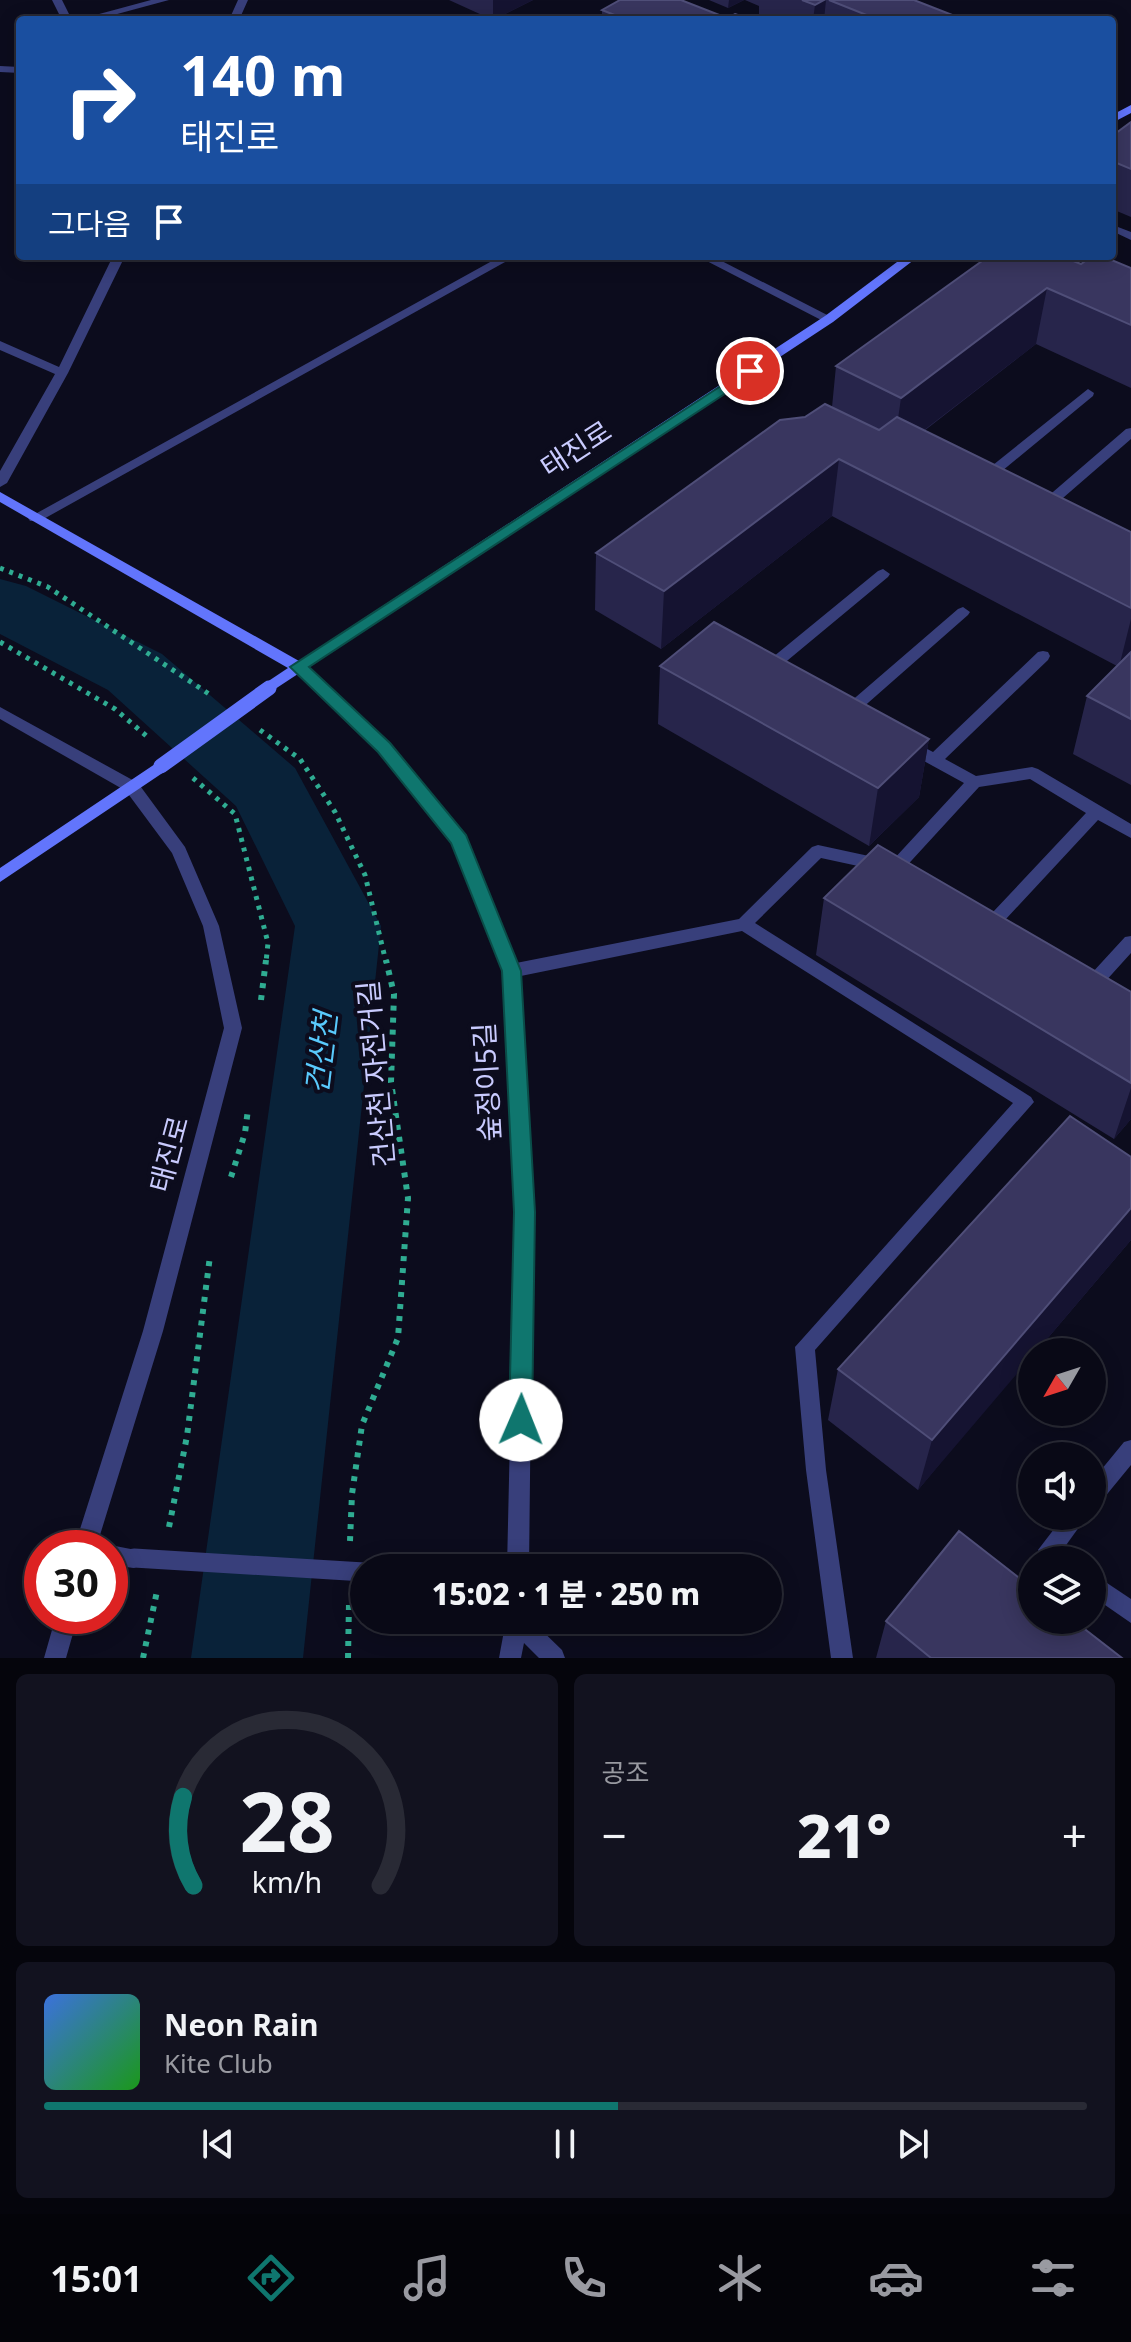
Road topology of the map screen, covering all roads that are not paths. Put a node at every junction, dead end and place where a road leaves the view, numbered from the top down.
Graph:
1 (164, 0) edge
2 (98, 16) edge
3 (117, 260) edge
4 (503, 260) edge
5 (711, 260) edge
6 (908, 260) edge
7 (829, 319) junction
8 (0, 345) edge
9 (62, 373) junction
10 (1088, 393) dead end
11 (1131, 432) edge
12 (0, 483) edge
13 (1016, 484) edge
14 (0, 496) edge
15 (1052, 501) edge
16 (35, 518) junction
17 (883, 574) dead end
18 (963, 612) dead end
19 (1043, 656) dead end
20 (298, 667) junction
21 (781, 678) edge
22 (0, 712) edge
23 (847, 713) edge
24 (897, 740) edge
25 (934, 760) junction
26 (974, 782) junction
27 (132, 787) junction
28 (1097, 811) junction
29 (1131, 832) edge
30 (0, 876) edge
31 (999, 916) edge
32 (744, 924) junction
33 (1131, 942) edge
34 (511, 971) junction
35 (1097, 979) edge
36 (1131, 1449) edge
37 (1106, 1480) edge
38 (91, 1530) edge
39 (1065, 1530) edge
40 (1052, 1546) edge
41 (518, 1554) edge
42 (128, 1557) edge
43 (350, 1571) edge
44 (1106, 1593) edge
45 (1131, 1612) edge
46 (62, 1634) edge
47 (515, 1634) edge
48 (530, 1634) edge
49 (55, 1658) edge
50 (510, 1658) edge
51 (554, 1658) edge
52 (842, 1658) edge

1 - 2 street
3 - 9 street
4 - 16 street
5 - 7 street
6 - 7 street, 태진로
7 - 20 street, 태진로
8 - 9 street
9 - 12 street
10 - 13 street
11 - 15 street
14 - 16 street
16 - 20 street
17 - 21 street
18 - 23 street
19 - 25 street
20 - 27 street, 태진로, bridge
20 - 34 street, 숲정이5길
22 - 27 street, 태진로
24 - 25 street
25 - 26 street
26 - 28 street
26 - 32 street
27 - 30 street
27 - 38 street, 태진로
28 - 29 street
28 - 31 street
32 - 34 street
32 - 52 street
33 - 35 street
34 - 41 street, 숲정이5길
36 - 37 street
39 - 40 street
42 - 43 street, bridge
44 - 45 street
46 - 49 street
47 - 50 street
48 - 51 street

